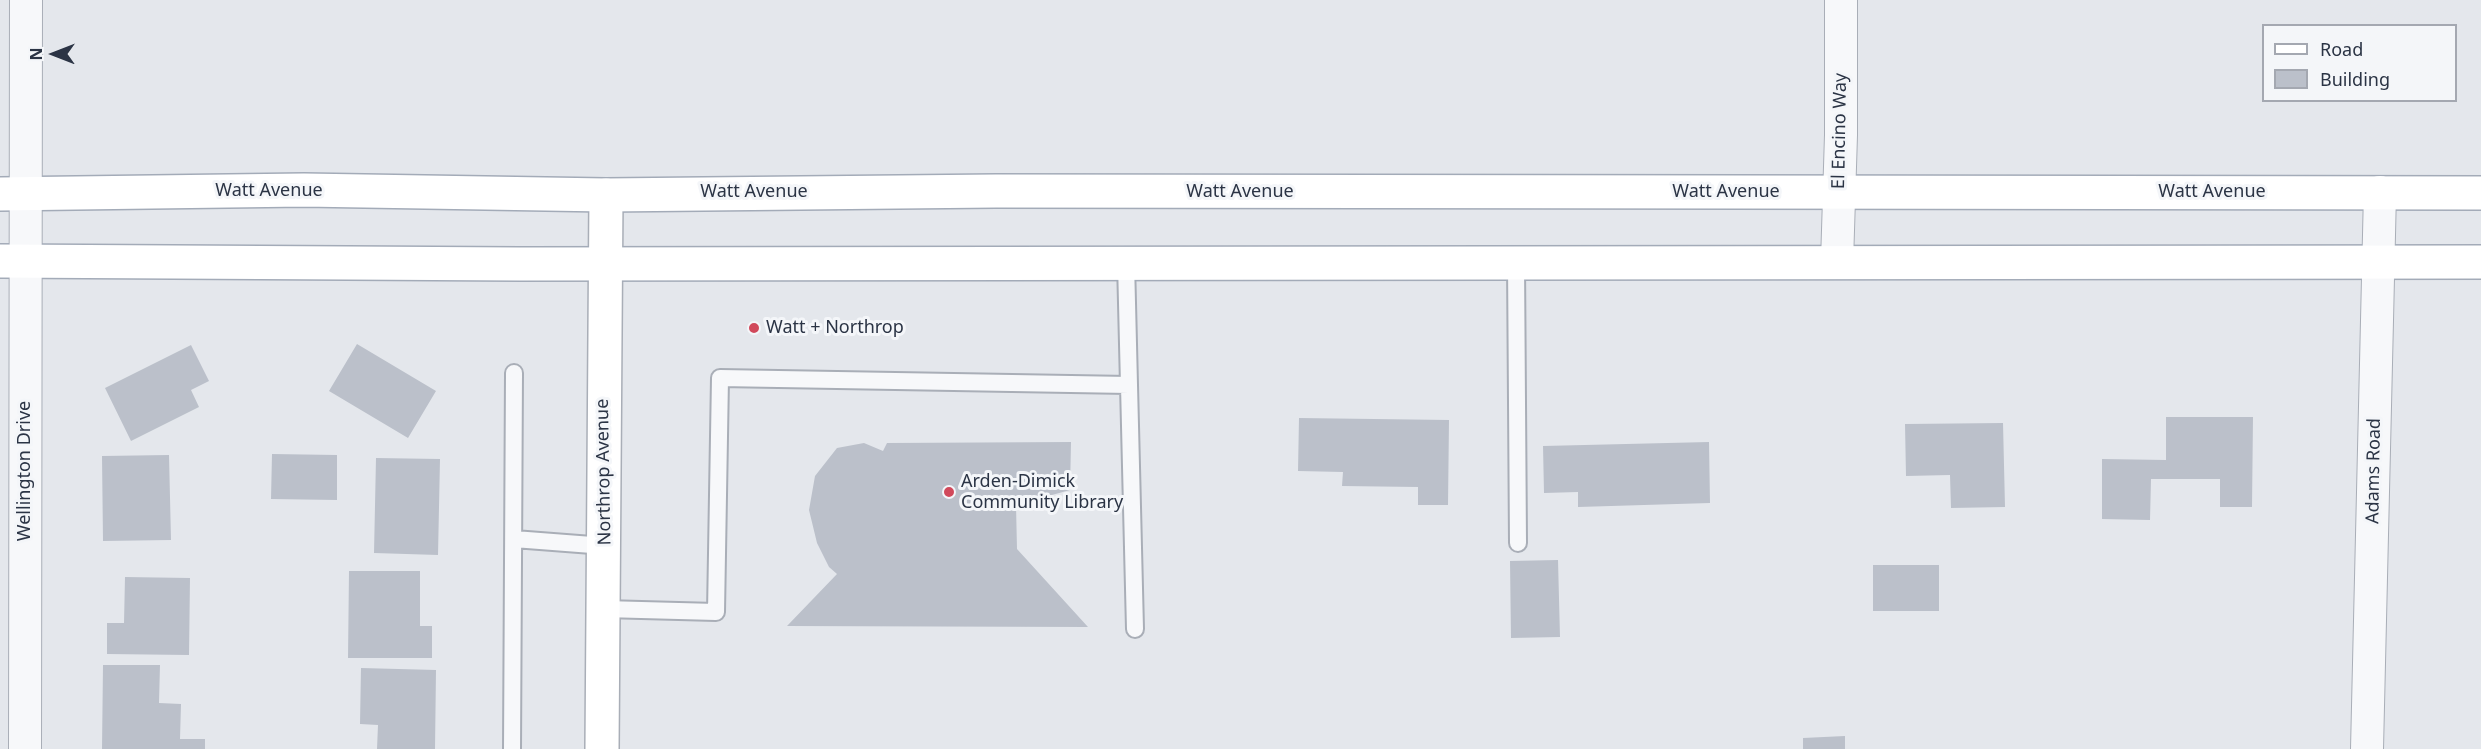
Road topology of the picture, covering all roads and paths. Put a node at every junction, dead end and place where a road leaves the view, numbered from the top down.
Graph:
1 (26, 0) edge
2 (1841, 0) edge
3 (1839, 192) junction
4 (2380, 192) junction
5 (2481, 193) edge
6 (13, 194) edge
7 (606, 195) junction
8 (12, 261) edge
9 (1126, 262) junction
10 (1516, 262) junction
11 (1837, 262) junction
12 (2379, 262) junction
13 (2481, 262) edge
14 (605, 263) junction
15 (514, 373) dead end
16 (1130, 385) junction
17 (514, 539) junction
18 (1518, 543) dead end
19 (605, 546) junction
20 (604, 609) junction
21 (1136, 629) dead end
22 (25, 749) edge
23 (512, 749) edge
24 (602, 749) edge
25 (2367, 749) edge

1 - 6 street, Wellington Drive
2 - 3 street, El Encino Way
3 - 4 main road, Watt Avenue
3 - 7 main road, Watt Avenue
3 - 11 street, El Encino Way
4 - 5 main road, Watt Avenue
4 - 12 street, Adams Road
6 - 7 main road, Watt Avenue
6 - 8 street, Wellington Drive
7 - 14 main road, Northrop Avenue
8 - 14 main road
8 - 22 street, Wellington Drive
9 - 10 main road
9 - 14 main road
9 - 16 lane
10 - 11 main road
10 - 18 lane
11 - 12 main road
12 - 13 main road
12 - 25 street, Adams Road
14 - 19 main road, Northrop Avenue
15 - 17 lane
16 - 20 lane
16 - 21 lane
17 - 19 lane
17 - 23 lane
19 - 20 main road, Northrop Avenue
20 - 24 main road, Northrop Avenue

